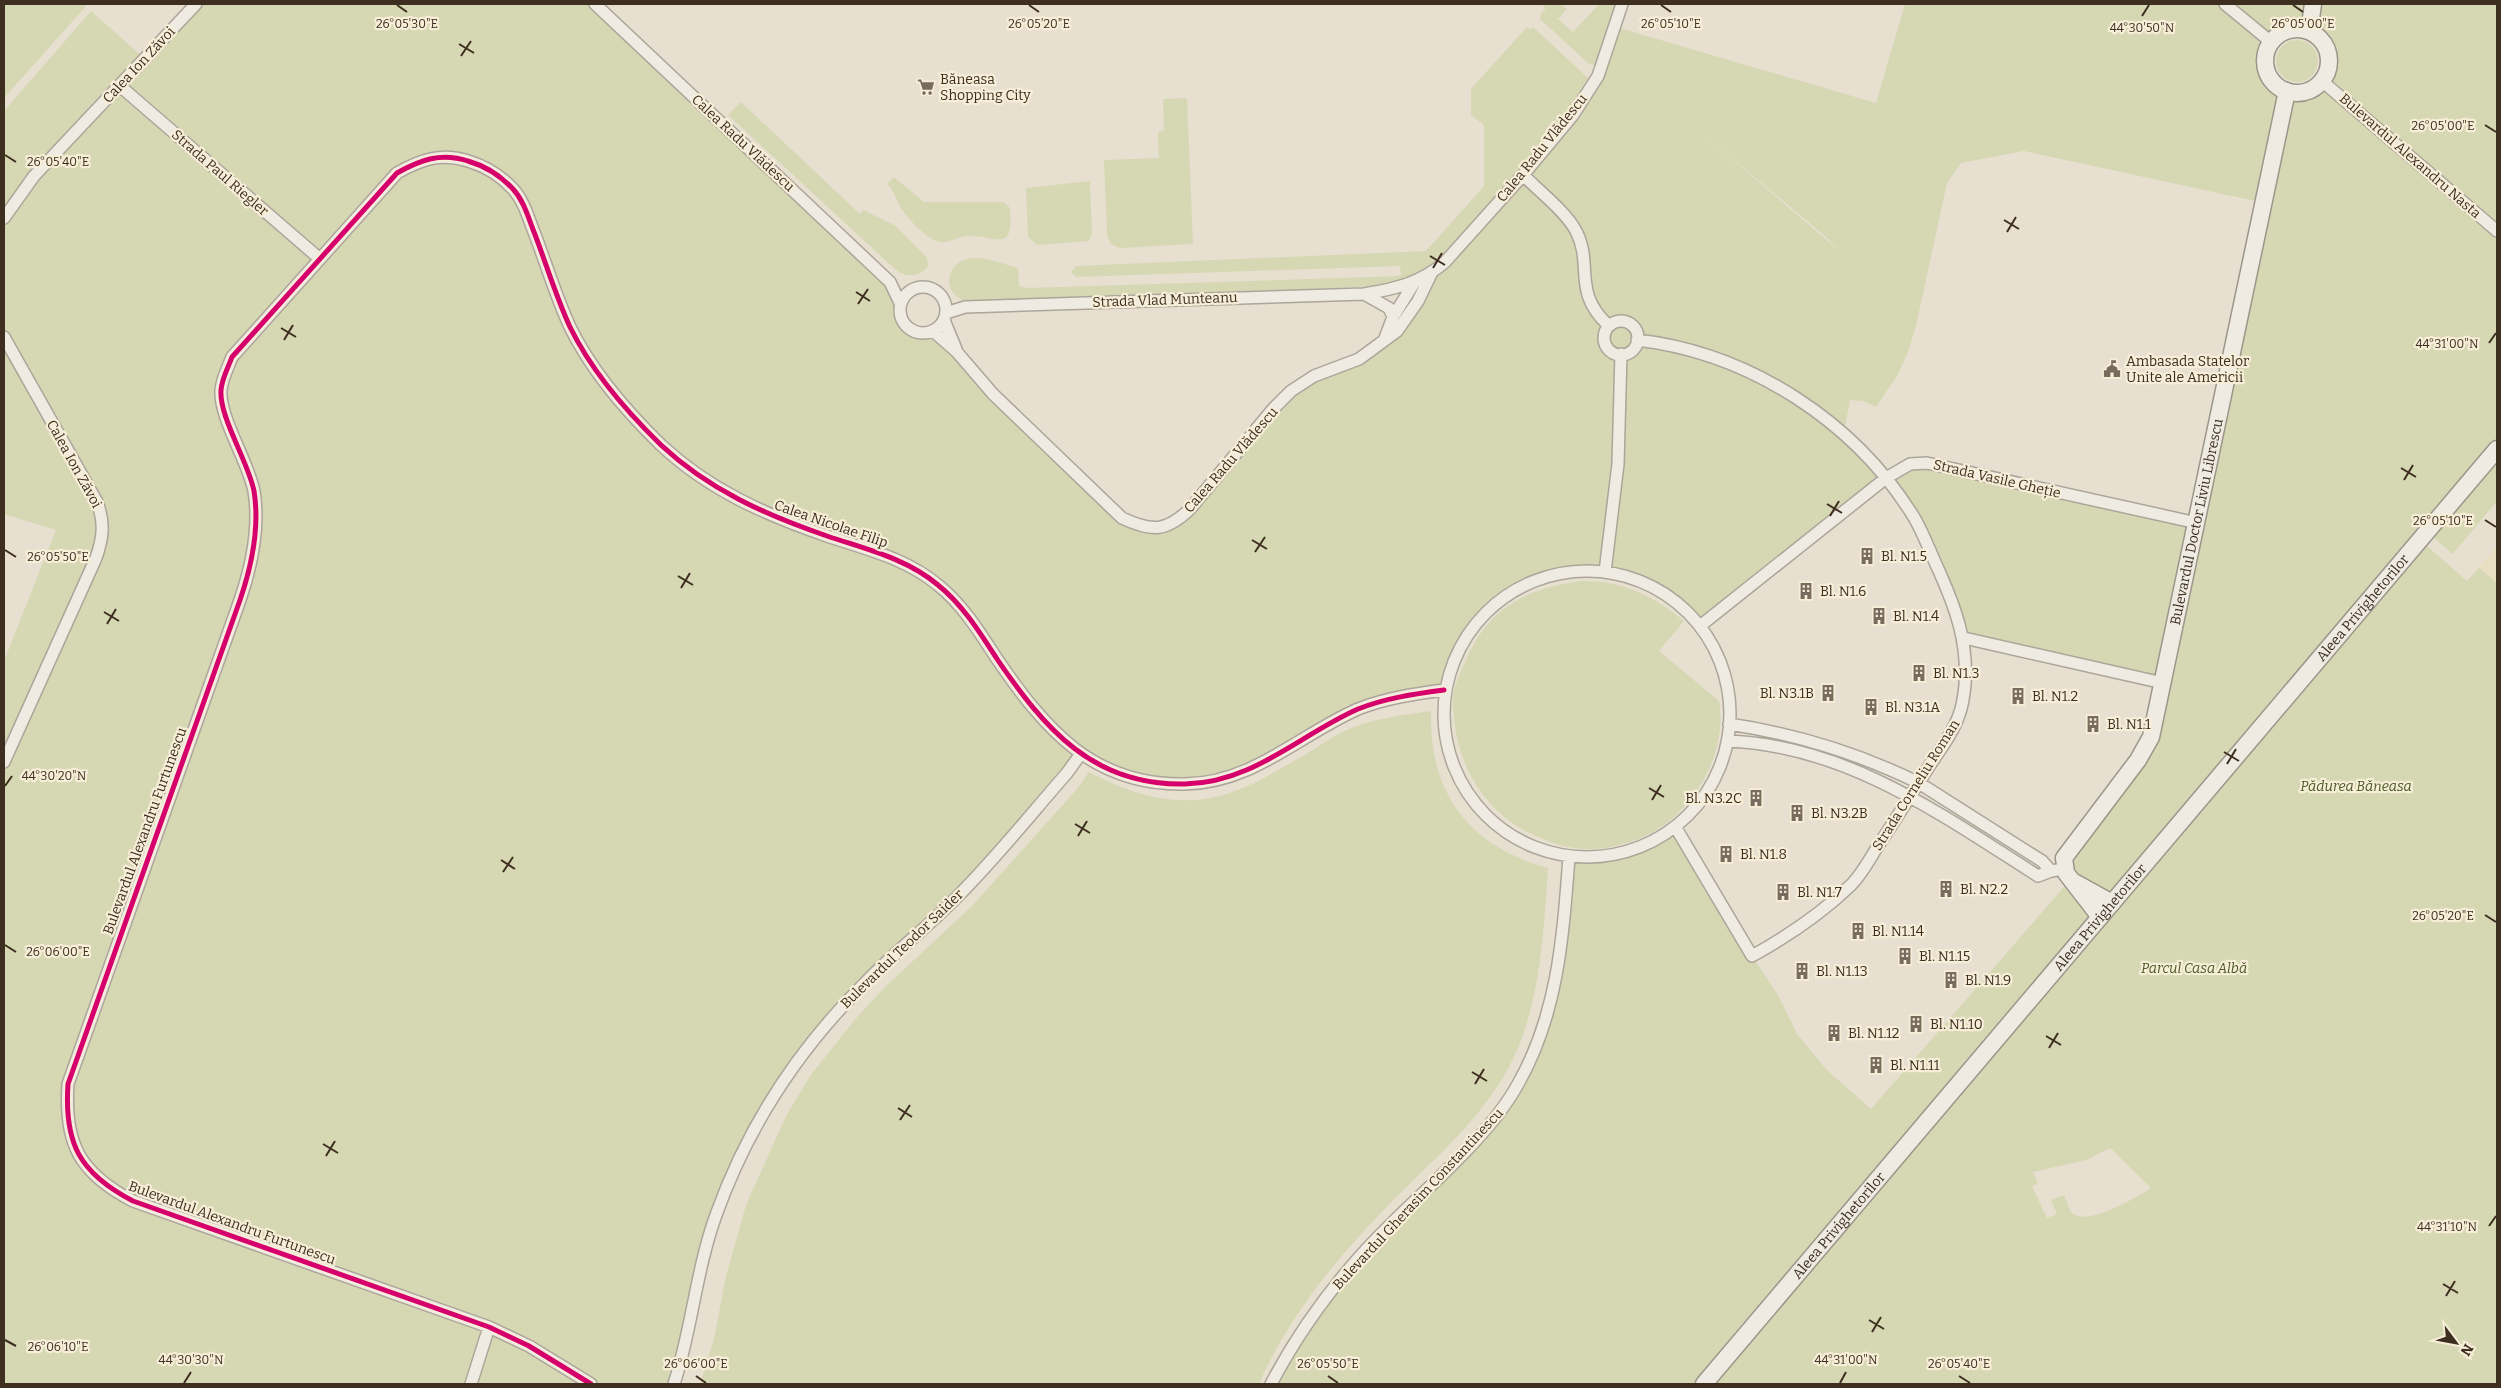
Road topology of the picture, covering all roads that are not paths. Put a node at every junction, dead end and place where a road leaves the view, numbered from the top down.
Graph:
1 (196, 4) edge
2 (595, 4) edge
3 (1622, 4) edge
4 (2225, 4) edge
5 (2303, 4) edge
6 (2313, 4) edge
7 (2294, 29) junction
8 (2312, 32) junction
9 (2271, 42) junction
10 (2322, 81) junction
11 (120, 86) junction
12 (2286, 91) junction
13 (1523, 175) junction
14 (4, 218) edge
15 (2497, 231) edge
16 (320, 259) junction
17 (1431, 274) junction
18 (890, 282) junction
19 (1414, 283) junction
20 (913, 289) junction
21 (1393, 289) junction
22 (1364, 294) junction
23 (1404, 298) junction
24 (944, 301) junction
25 (900, 303) junction
26 (965, 307) junction
27 (945, 317) junction
28 (1393, 317) junction
29 (1406, 319) junction
30 (1609, 326) junction
31 (933, 331) junction
32 (4, 337) edge
33 (1637, 340) junction
34 (1383, 342) junction
35 (956, 351) junction
36 (1621, 354) junction
37 (2497, 449) edge
38 (1886, 478) junction
39 (2197, 523) junction
40 (1605, 572) junction
41 (1700, 626) junction
42 (1964, 638) junction
43 (2163, 683) junction
44 (1444, 690) junction
45 (1729, 724) junction
46 (1727, 741) junction
47 (1080, 755) junction
48 (4, 762) edge
49 (1919, 783) junction
50 (1911, 795) junction
51 (1676, 828) junction
52 (1569, 857) junction
53 (2062, 873) junction
54 (2112, 903) junction
55 (2100, 917) junction
56 (489, 1327) junction
57 (471, 1384) edge
58 (591, 1384) edge
59 (674, 1384) edge
60 (1272, 1384) edge
61 (1704, 1384) edge

1 - 11 street, Calea Ion Zăvoi
2 - 18 street, Calea Radu Vlădescu
3 - 13 street, Calea Radu Vlădescu
4 - 9 street
5 - 7 street
6 - 8 street
7 - 8 street
7 - 9 street
8 - 10 street
9 - 12 street
10 - 12 street
10 - 15 street, Bulevardul Alexandru Nasta
11 - 14 street, Calea Ion Zăvoi
11 - 16 street, Strada Paul Riegler
12 - 39 street, Bulevardul Doctor Liviu Librescu
13 - 17 street, Calea Radu Vlădescu
13 - 30 street
16 - 47 street, Calea Nicolae Filip
16 - 56 street, Bulevardul Alexandru Furtunescu
17 - 19 street, Calea Radu Vlădescu
17 - 29 street, Calea Radu Vlădescu
18 - 20 street, Calea Radu Vlădescu
18 - 25 street, Calea Radu Vlădescu
19 - 21 street, Calea Radu Vlădescu
19 - 23 street, Calea Radu Vlădescu
20 - 24 street
20 - 25 street
21 - 22 street, Calea Radu Vlădescu
21 - 23 street
22 - 26 street, Strada Vlad Munteanu
22 - 28 street
23 - 28 street, Calea Radu Vlădescu
23 - 29 street
24 - 26 street, Strada Vlad Munteanu
24 - 27 street
25 - 31 street
26 - 27 street, Strada Vlad Munteanu
27 - 31 street
27 - 35 street, Calea Radu Vlădescu
28 - 34 street, Calea Radu Vlădescu
29 - 34 street, Calea Radu Vlădescu
30 - 33 street
30 - 36 street
31 - 35 street, Calea Radu Vlădescu
32 - 48 street, Calea Ion Zăvoi
33 - 36 street
33 - 38 street, Strada Corneliu Roman
34 - 35 street, Calea Radu Vlădescu
36 - 40 street
37 - 54 street, Aleea Privighetorilor
38 - 39 street, Strada Vasile Gheție
38 - 41 street, Strada Vasile Gheție
38 - 42 street, Strada Corneliu Roman
39 - 43 street, Bulevardul Doctor Liviu Librescu
40 - 41 street
40 - 44 street
41 - 45 street
42 - 43 street
42 - 49 street, Strada Corneliu Roman
43 - 53 street, Bulevardul Doctor Liviu Librescu
44 - 47 street, Calea Nicolae Filip
44 - 52 street
45 - 46 street
45 - 49 street
46 - 50 street
46 - 51 street
47 - 59 street, Bulevardul Teodor Saider
49 - 50 street, Strada Corneliu Roman
49 - 53 street
50 - 51 street, Strada Corneliu Roman
50 - 53 street
51 - 52 street
52 - 60 street, Bulevardul Gherasim Constantinescu
53 - 54 street
53 - 55 street
54 - 55 street, Aleea Privighetorilor
55 - 61 street, Aleea Privighetorilor
56 - 57 street
56 - 58 street, Bulevardul Alexandru Furtunescu

